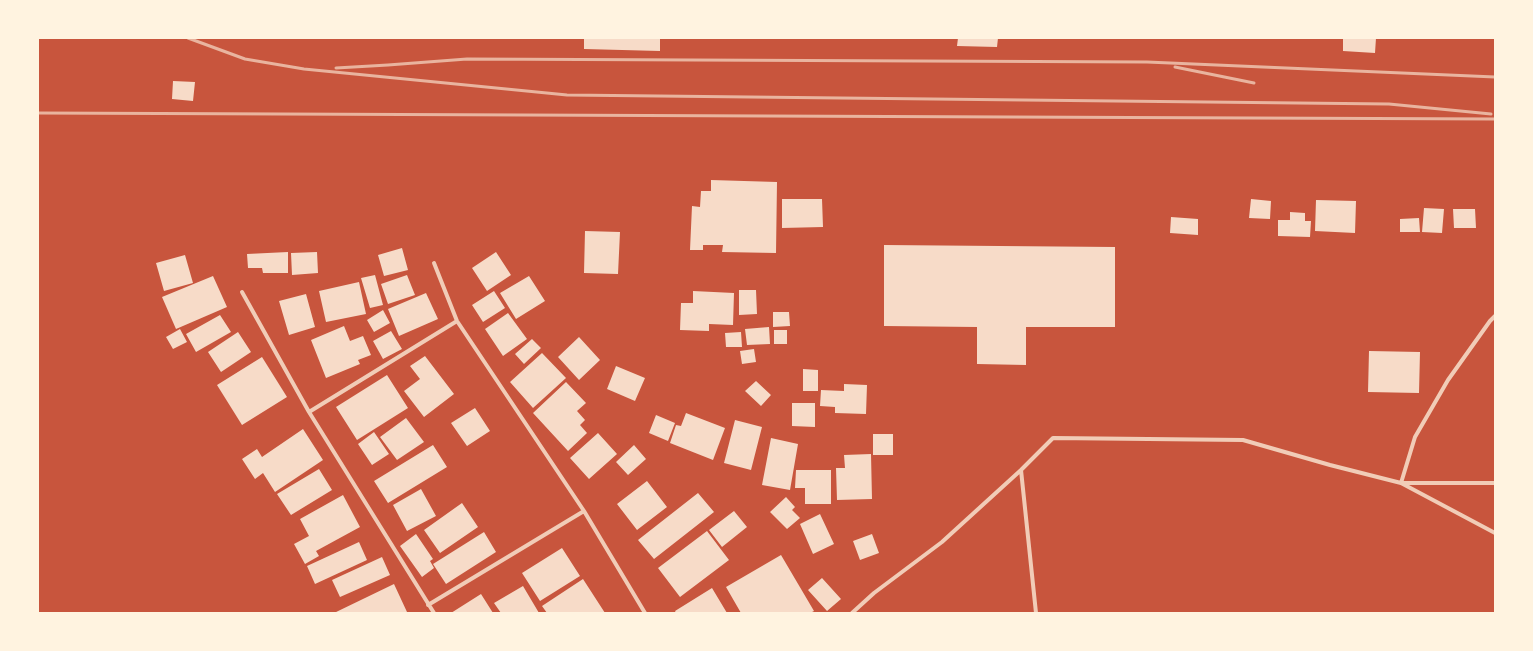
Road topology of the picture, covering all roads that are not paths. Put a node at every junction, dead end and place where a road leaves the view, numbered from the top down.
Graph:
1 (434, 263) dead end
2 (242, 292) dead end
3 (1495, 316) edge
4 (457, 321) junction
5 (309, 412) junction
6 (1021, 470) junction
7 (1401, 483) junction
8 (1495, 483) edge
9 (584, 511) junction
10 (1495, 533) edge
11 (428, 605) junction
12 (434, 613) edge
13 (645, 613) edge
14 (852, 613) edge
15 (1036, 613) edge

1 - 4 street
2 - 5 street
3 - 7 street
4 - 5 street
4 - 9 street
5 - 11 street
6 - 7 street
6 - 14 street
6 - 15 street
7 - 8 street
7 - 10 street
9 - 11 street
9 - 13 street
11 - 12 street

